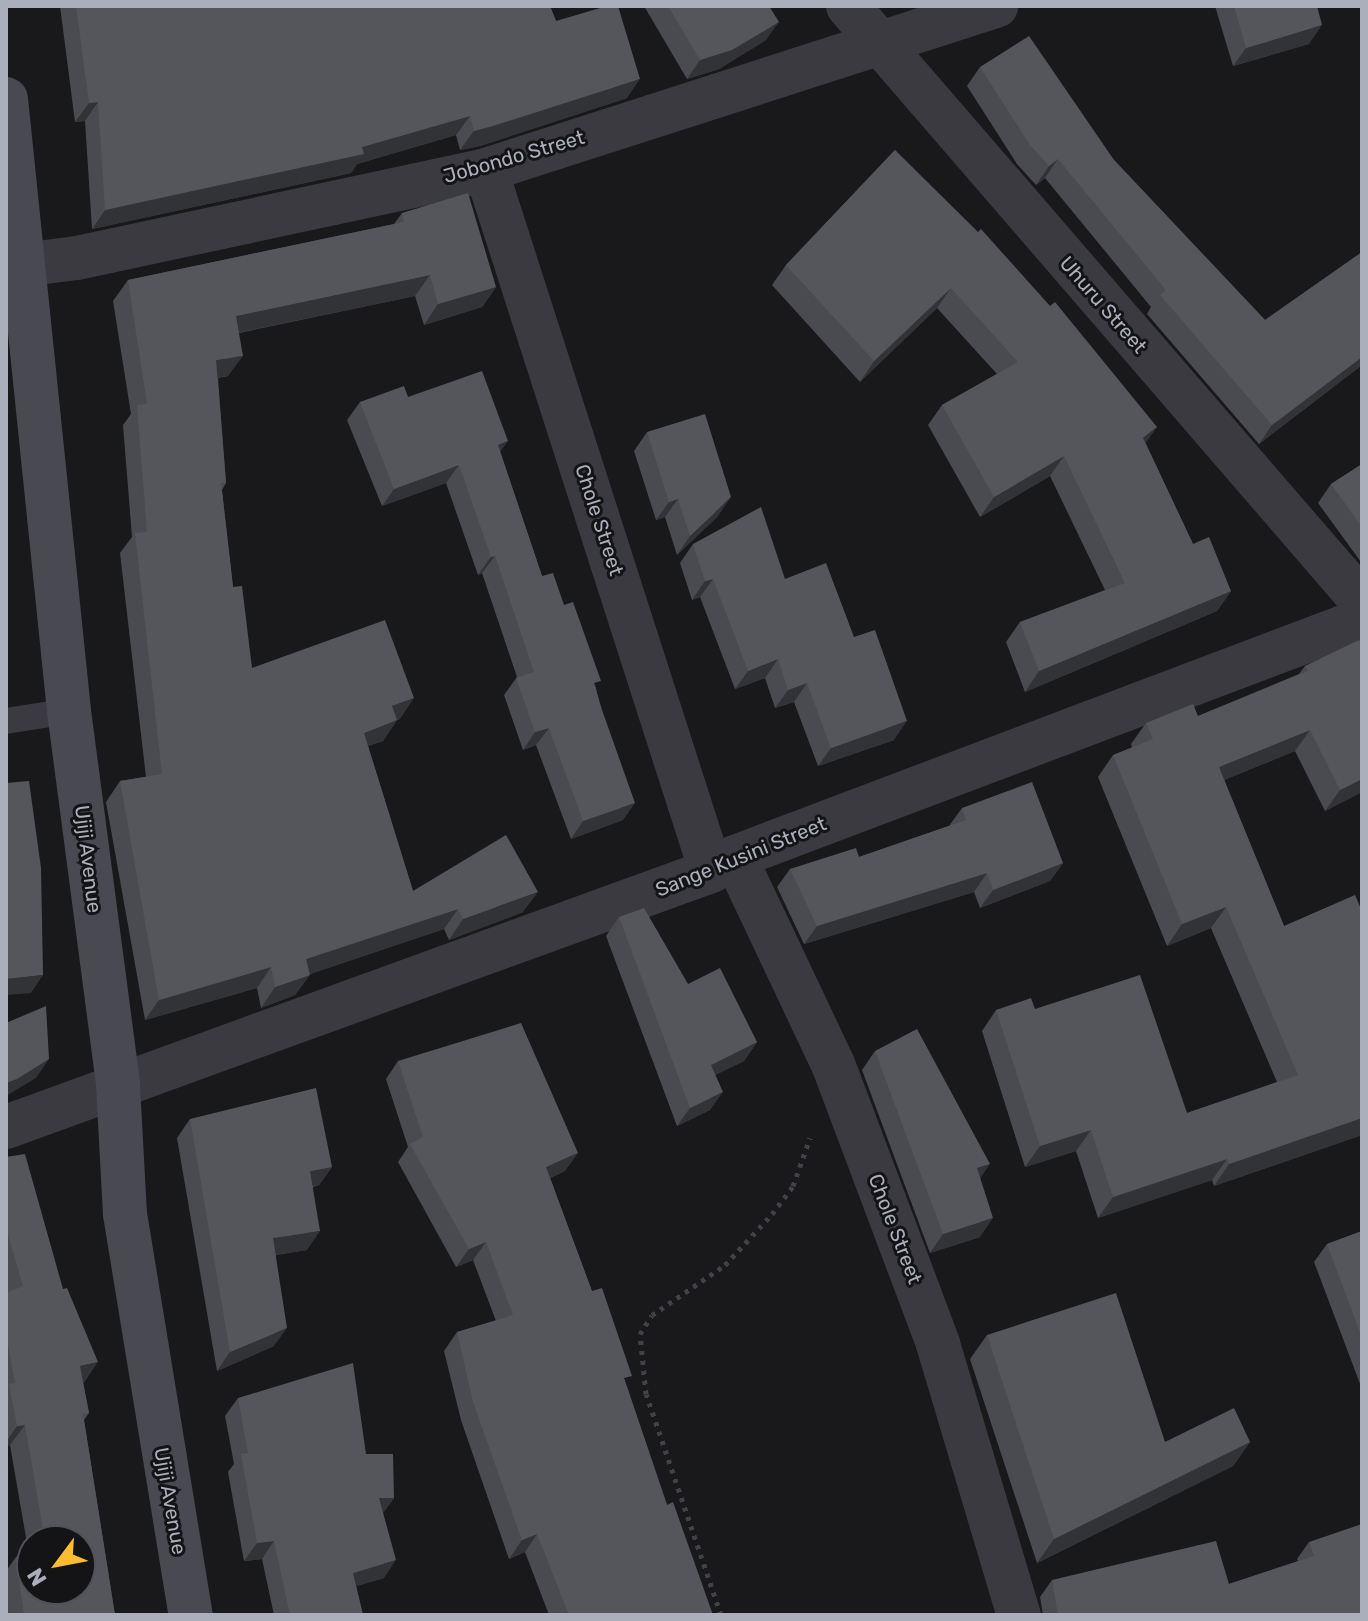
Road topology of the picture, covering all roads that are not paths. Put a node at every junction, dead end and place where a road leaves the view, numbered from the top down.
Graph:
1 (848, 6) edge
2 (996, 6) edge
3 (876, 40) junction
4 (6, 99) edge
5 (486, 170) junction
6 (22, 265) junction
7 (1362, 601) edge
8 (1362, 620) edge
9 (69, 711) junction
10 (6, 721) edge
11 (723, 864) junction
12 (118, 1085) junction
13 (6, 1127) edge
14 (191, 1615) edge
15 (1019, 1615) edge

1 - 3 street, Uhuru Street
2 - 3 street, Jobondo Street
3 - 5 street, Jobondo Street
3 - 7 street, Uhuru Street
4 - 6 main road, Ujiji Avenue
5 - 6 street, Jobondo Street
5 - 11 street, Chole Street
6 - 9 main road, Ujiji Avenue
8 - 11 street, Sange Kusini Street
9 - 10 lane
9 - 12 main road, Ujiji Avenue
11 - 12 street, Sange Kusini Street
11 - 15 street, Chole Street
12 - 13 street, Sange Kusini Street
12 - 14 main road, Ujiji Avenue

